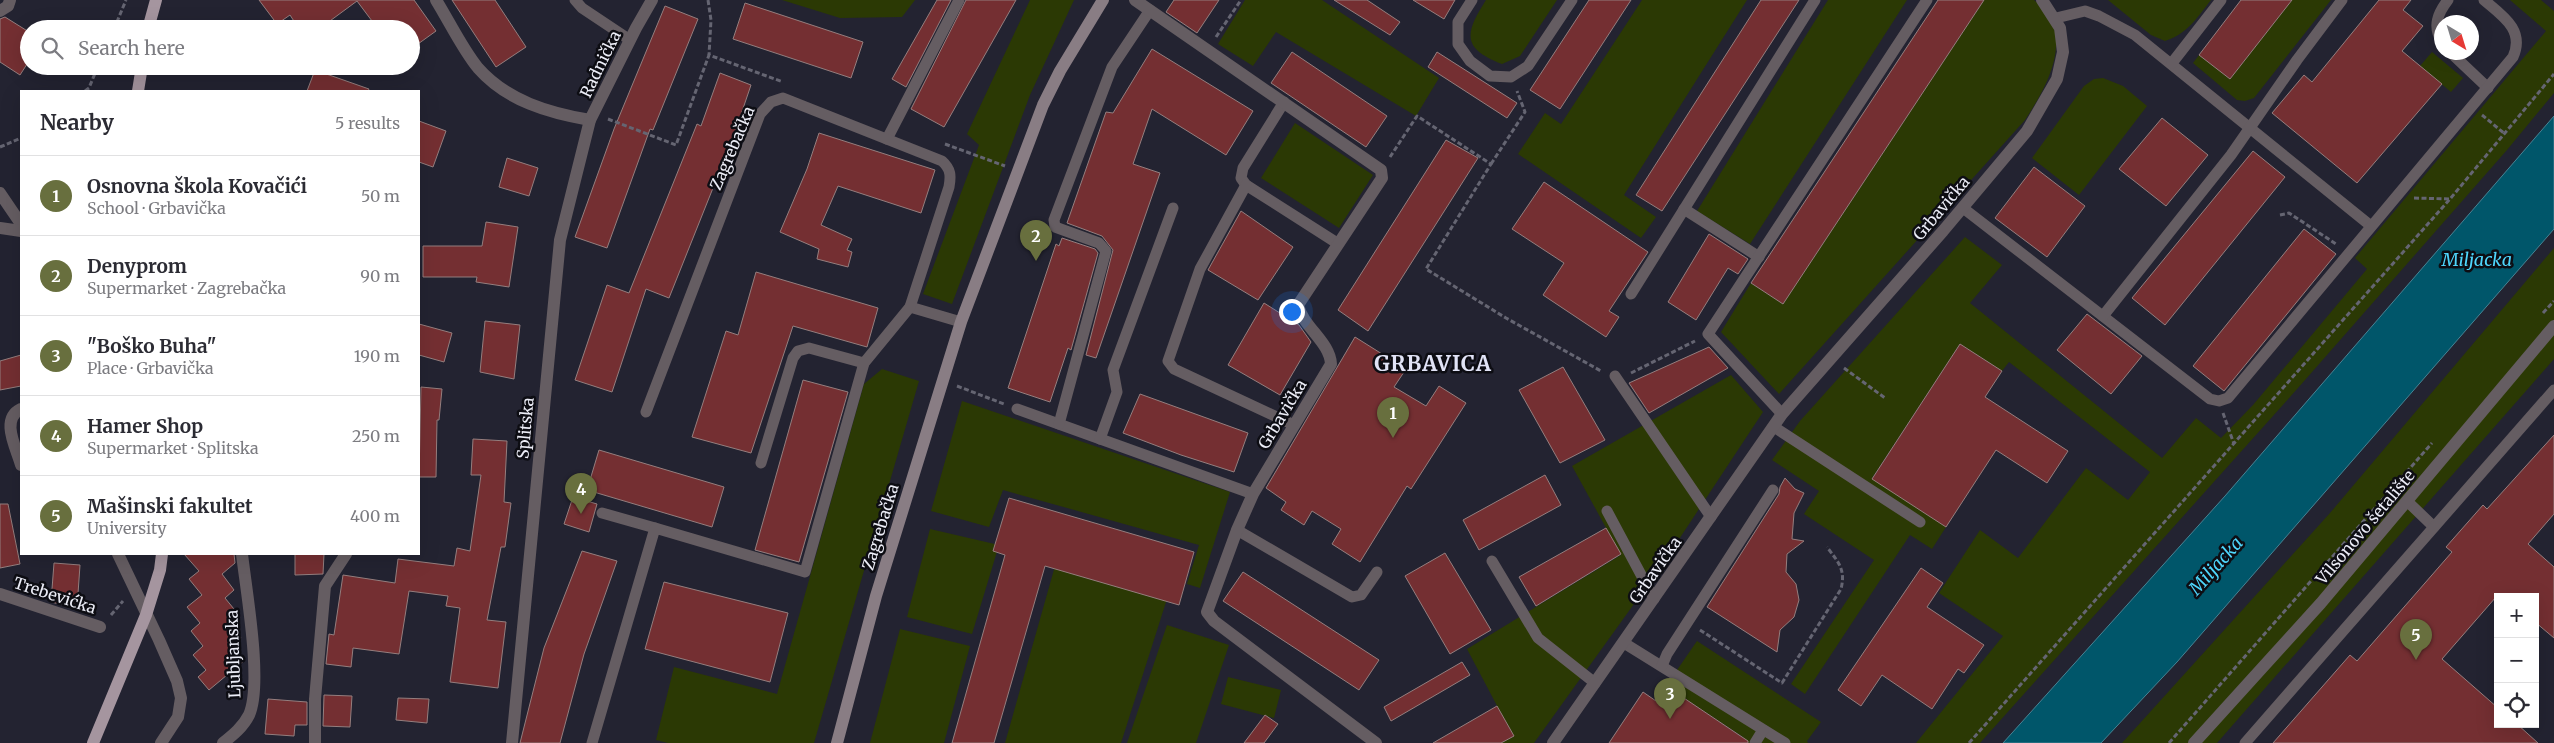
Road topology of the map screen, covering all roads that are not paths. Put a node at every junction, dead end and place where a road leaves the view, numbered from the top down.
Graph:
1 (10, 0) edge
2 (156, 0) edge
3 (436, 0) edge
4 (575, 0) edge
5 (652, 0) edge
6 (959, 0) edge
7 (1103, 0) edge
8 (1135, 0) edge
9 (1472, 0) edge
10 (1572, 0) edge
11 (1815, 0) edge
12 (1927, 0) edge
13 (2042, 0) edge
14 (2220, 0) edge
15 (2342, 0) edge
16 (2448, 0) edge
17 (2484, 0) edge
18 (2086, 6) edge
19 (1150, 10) junction
20 (0, 11) edge
21 (2438, 15) edge
22 (2056, 18) junction
23 (150, 20) edge
24 (630, 40) junction
25 (2458, 60) edge
26 (2172, 63) junction
27 (141, 75) edge
28 (2488, 88) junction
29 (138, 90) edge
30 (1284, 102) junction
31 (590, 120) junction
32 (2250, 127) junction
33 (887, 139) junction
34 (1246, 185) junction
35 (0, 192) edge
36 (1173, 208) dead end
37 (1963, 208) junction
38 (1684, 209) junction
39 (20, 222) edge
40 (2372, 226) junction
41 (0, 228) edge
42 (20, 231) edge
43 (1337, 243) junction
44 (1759, 257) junction
45 (1631, 294) dead end
46 (910, 307) junction
47 (2103, 316) junction
48 (961, 322) junction
49 (2554, 326) edge
50 (864, 363) junction
51 (1615, 376) road end
52 (2554, 390) edge
53 (1017, 409) road end
54 (20, 410) edge
55 (646, 412) dead end
56 (1782, 414) junction
57 (1059, 424) junction
58 (1294, 425) junction
59 (1774, 427) junction
60 (1100, 439) junction
61 (20, 462) edge
62 (761, 462) dead end
63 (1773, 490) dead end
64 (1253, 494) junction
65 (2408, 502) junction
66 (1607, 511) dead end
67 (602, 513) dead end
68 (1711, 517) junction
69 (1920, 522) dead end
70 (2434, 527) junction
71 (655, 528) junction
72 (1237, 530) junction
73 (162, 555) edge
74 (242, 555) edge
75 (345, 555) edge
76 (120, 556) edge
77 (1492, 561) dead end
78 (1377, 572) dead end
79 (0, 594) edge
80 (1654, 599) junction
81 (146, 615) junction
82 (100, 627) road end
83 (1624, 642) junction
84 (1662, 666) junction
85 (1595, 683) junction
86 (1763, 730) junction
87 (93, 743) edge
88 (161, 743) edge
89 (223, 743) edge
90 (315, 743) edge
91 (512, 743) edge
92 (592, 743) edge
93 (837, 743) edge
94 (1376, 743) edge
95 (1553, 743) edge
96 (1755, 743) edge
97 (1785, 743) edge
98 (2194, 743) edge
99 (2245, 743) edge

1 - 20 street
2 - 23 main road
3 - 31 street, Radnička
4 - 24 lane
5 - 24 street, Radnička
6 - 33 lane
7 - 48 main road, Zagrebačka
8 - 19 street
9 - 10 lane
11 - 38 lane
12 - 44 lane
13 - 22 street, Grbavička
14 - 26 lane
15 - 32 lane
16 - 21 lane
17 - 28 lane
18 - 22 lane
18 - 26 lane
19 - 30 street
19 - 57 lane
22 - 37 street, Grbavička
24 - 31 street, Radnička
25 - 28 lane
26 - 32 lane
27 - 29 main road
28 - 40 lane
30 - 34 lane
30 - 43 street, Grbavička
31 - 91 street, Splitska
32 - 40 lane
32 - 47 lane
33 - 46 lane, Zagrebačka
33 - 55 lane, Zagrebačka
34 - 43 lane
34 - 58 lane
35 - 39 street
36 - 60 lane
37 - 47 lane
37 - 56 street, Grbavička
38 - 44 lane
38 - 45 lane
40 - 47 lane
41 - 42 street
43 - 58 street, Grbavička
44 - 56 lane
46 - 48 lane
46 - 50 lane, Zagrebačka
48 - 93 main road, Zagrebačka
49 - 65 street, Vilsonovo šetalište
50 - 62 lane
50 - 71 lane, Zagrebačka
51 - 68 lane
52 - 70 lane
53 - 57 lane
54 - 61 street
56 - 59 street, Grbavička
57 - 60 lane
58 - 64 street, Grbavička
59 - 68 street, Grbavička
59 - 69 lane
60 - 64 lane
63 - 84 lane
64 - 72 street, Grbavička
65 - 70 lane
65 - 98 street, Vilsonovo šetalište
66 - 80 lane
67 - 71 lane, Zagrebačka
68 - 80 street, Grbavička
70 - 99 lane
71 - 92 lane
72 - 78 lane
72 - 94 street, Grbavička
73 - 81 main road
74 - 89 street, Ljubljanska
75 - 90 street
76 - 81 street
77 - 85 lane
79 - 82 street, Trebevićka
80 - 83 street, Grbavička
81 - 87 main road
81 - 88 street
83 - 84 lane
83 - 85 street, Grbavička
84 - 86 lane
85 - 95 street, Grbavička
86 - 96 lane
86 - 97 lane

